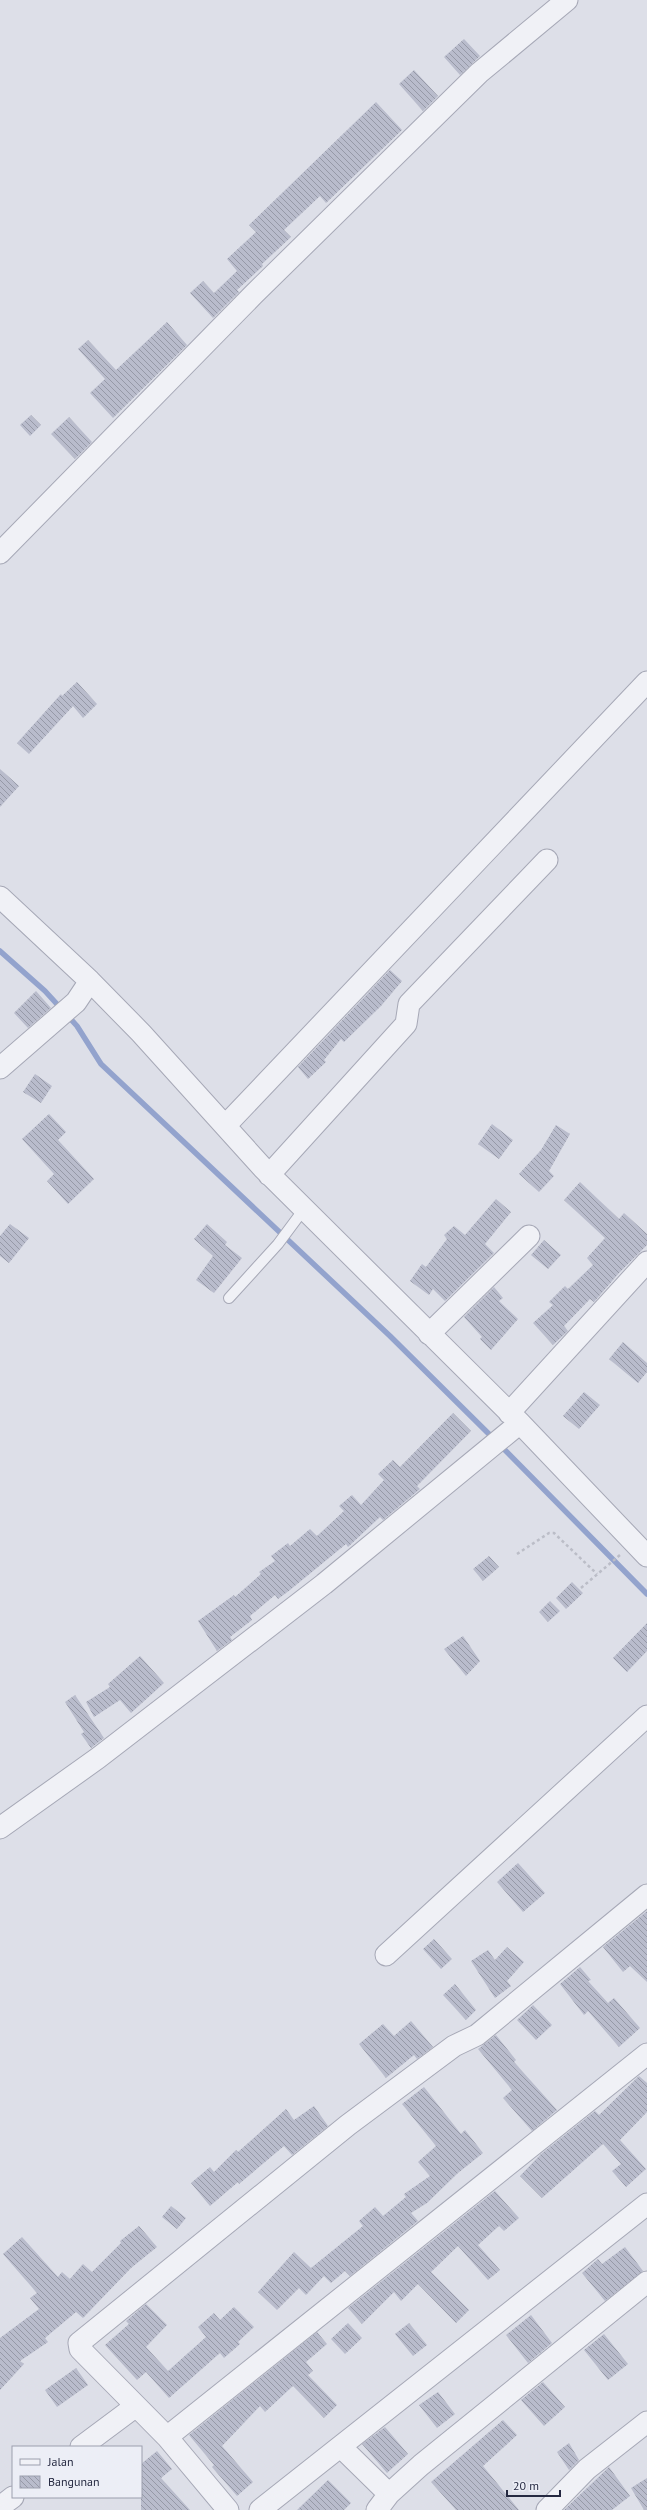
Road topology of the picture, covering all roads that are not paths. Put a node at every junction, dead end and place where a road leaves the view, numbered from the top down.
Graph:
1 (567, 0) edge
2 (0, 553) edge
3 (647, 682) edge
4 (547, 860) dead end
5 (0, 897) edge
6 (90, 981) junction
7 (0, 1068) edge
8 (225, 1126) junction
9 (269, 1175) junction
10 (304, 1209) junction
11 (529, 1236) dead end
12 (647, 1262) edge
13 (229, 1298) dead end
14 (429, 1334) junction
15 (506, 1429) junction
16 (647, 1556) edge
17 (647, 1716) edge
18 (0, 1828) edge
19 (647, 1895) edge
20 (386, 1955) dead end
21 (647, 2054) edge
22 (647, 2204) edge
23 (647, 2282) edge
24 (136, 2406) junction
25 (647, 2422) edge
26 (167, 2436) junction
27 (82, 2446) edge
28 (341, 2447) junction
29 (383, 2502) edge
30 (228, 2510) edge
31 (260, 2510) edge
32 (547, 2510) edge

1 - 2 street
3 - 8 street
4 - 9 street
5 - 6 street
6 - 7 street
6 - 8 street
8 - 9 street
9 - 10 street
10 - 13 lane
10 - 14 street
11 - 14 street
12 - 15 street
14 - 15 street
15 - 16 street
15 - 18 street
17 - 20 street
19 - 24 street
21 - 26 street
22 - 28 street
23 - 29 street
24 - 26 street
24 - 27 street
25 - 32 street
26 - 30 street
28 - 29 street
28 - 31 street

